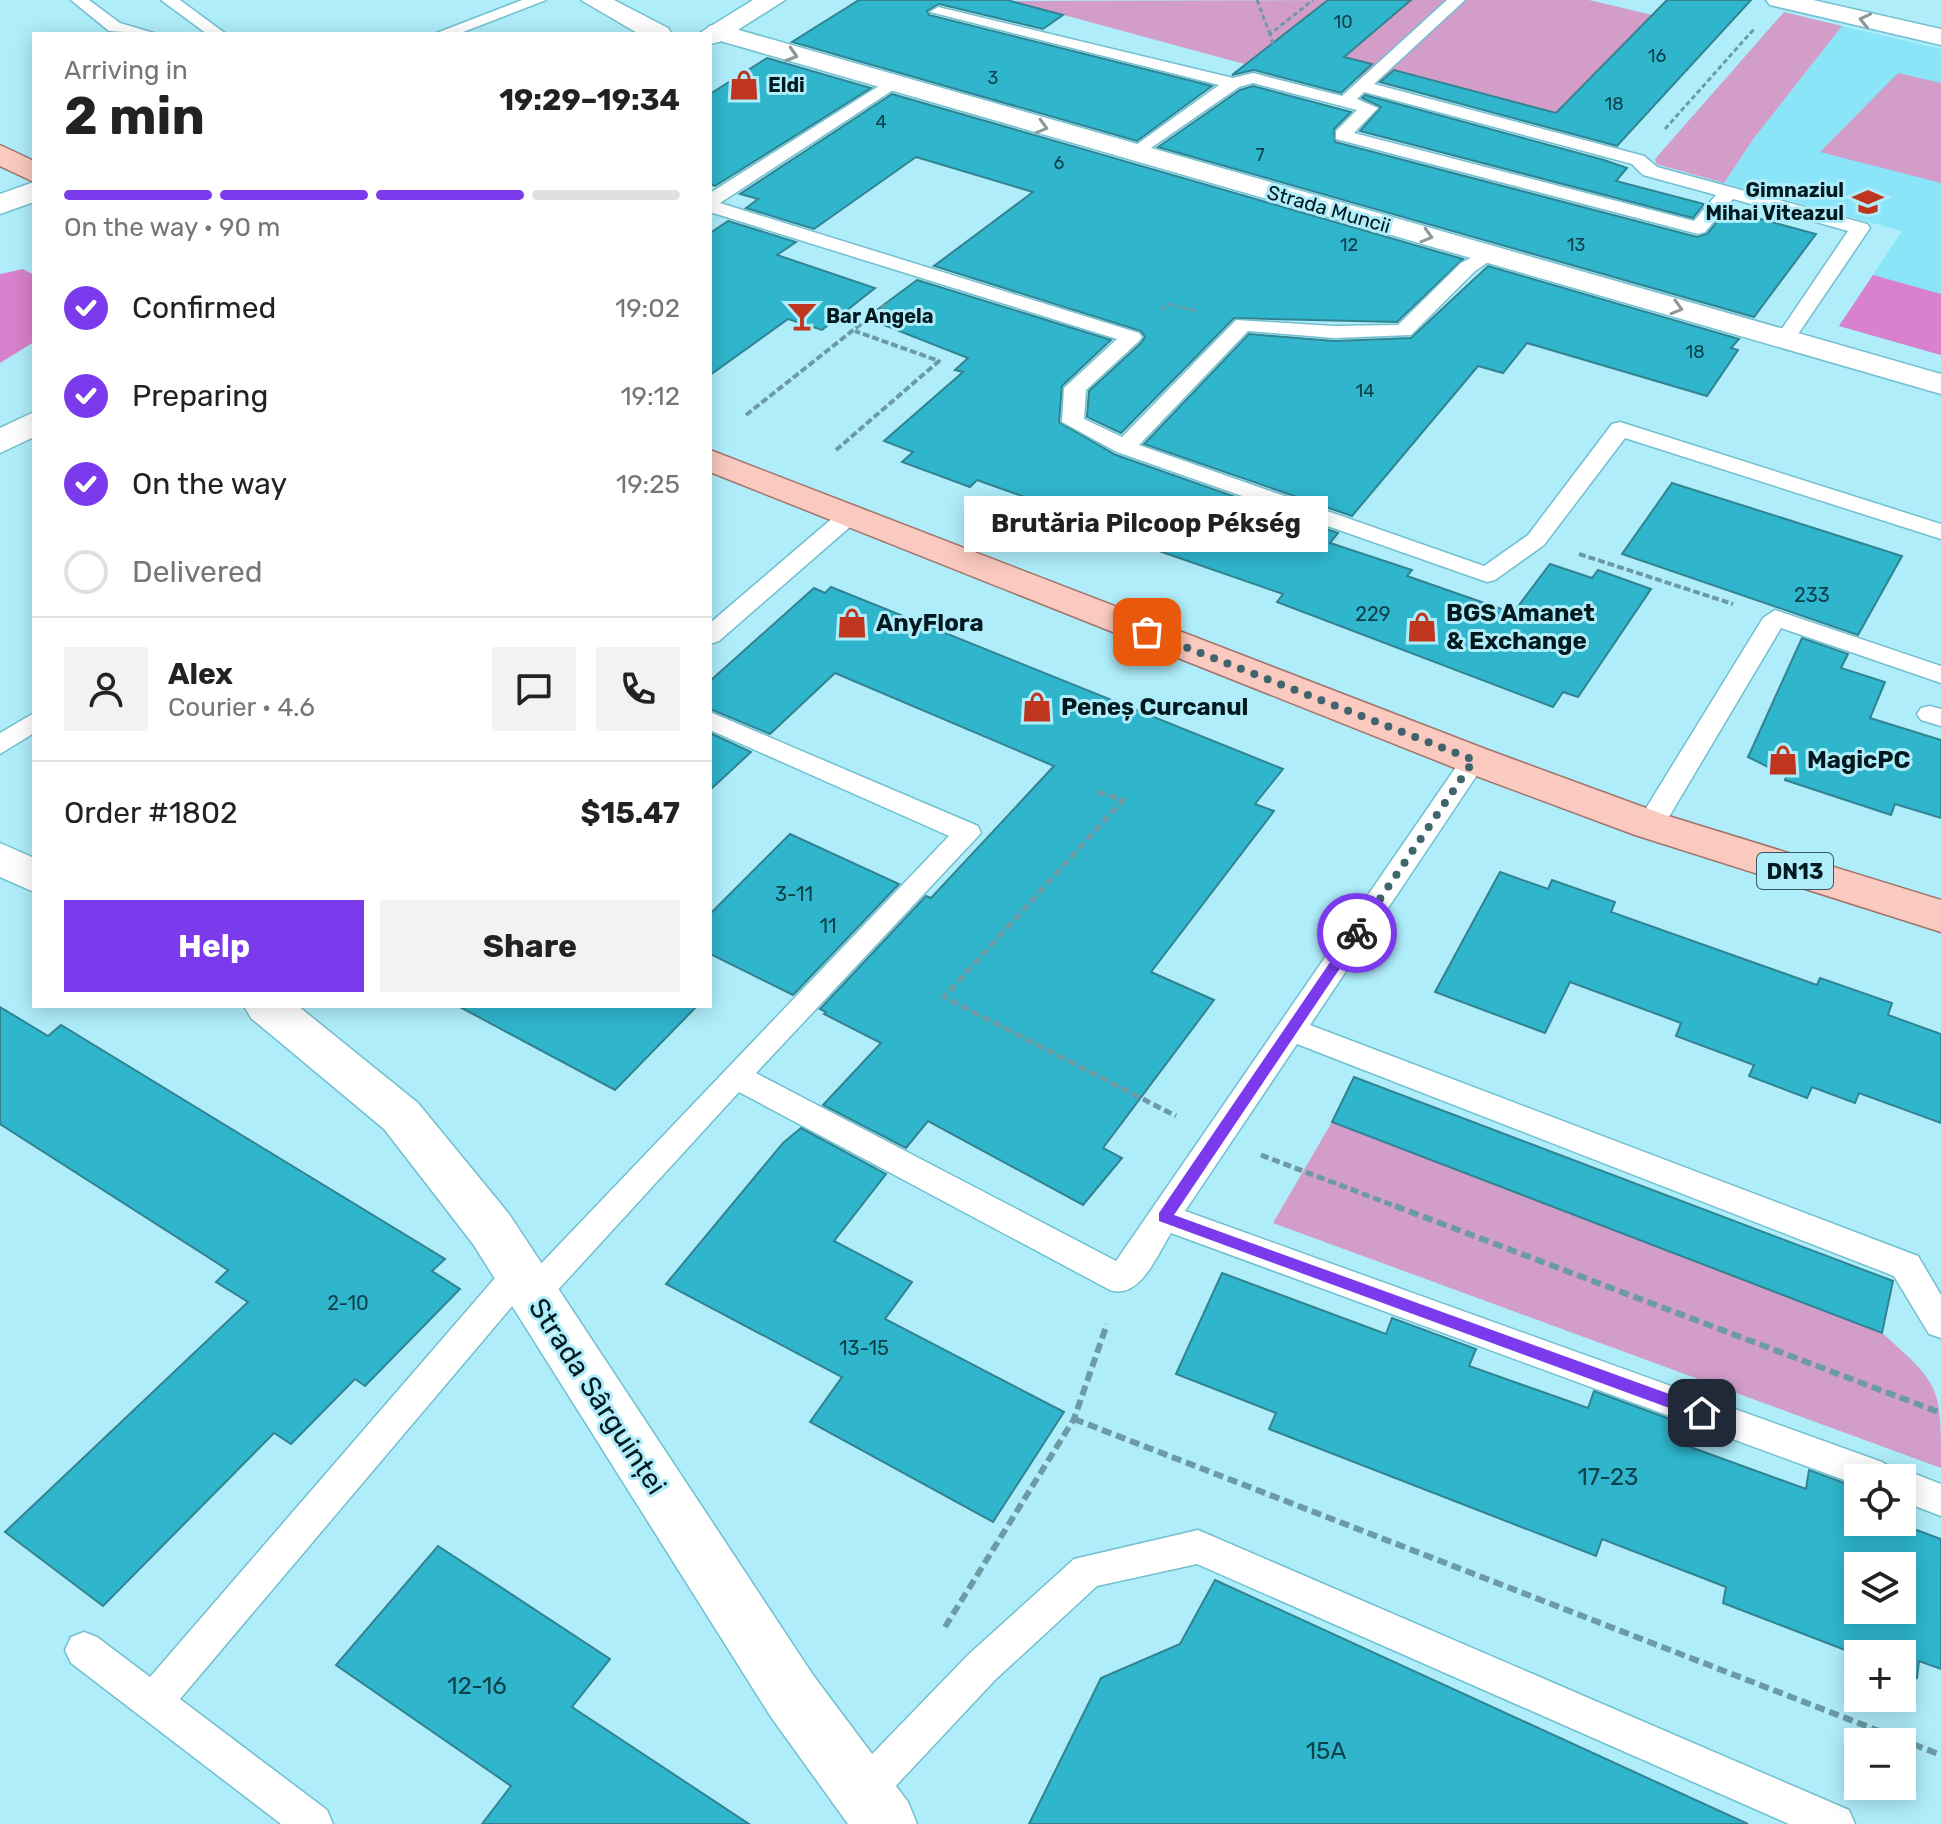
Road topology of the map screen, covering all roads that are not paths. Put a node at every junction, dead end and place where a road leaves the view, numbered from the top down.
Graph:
1 (79, 0) edge
2 (169, 0) edge
3 (538, 0) edge
4 (594, 0) edge
5 (772, 0) edge
6 (957, 0) edge
7 (1457, 0) edge
8 (1771, 10) edge
9 (139, 32) edge
10 (215, 32) edge
11 (448, 32) edge
12 (655, 32) edge
13 (714, 34) edge
14 (1941, 37) edge
15 (1233, 83) junction
16 (890, 84) junction
17 (1361, 86) junction
18 (1343, 102) junction
19 (0, 154) edge
20 (1135, 154) junction
21 (32, 172) edge
22 (32, 192) edge
23 (1728, 193) junction
24 (712, 203) edge
25 (0, 205) edge
26 (712, 205) edge
27 (1490, 254) junction
28 (1785, 339) junction
29 (1941, 384) edge
30 (32, 423) edge
31 (0, 443) edge
32 (1125, 447) junction
33 (712, 461) edge
34 (850, 515) junction
35 (1941, 532) edge
36 (712, 634) edge
37 (1941, 675) edge
38 (712, 721) edge
39 (32, 722) edge
40 (0, 745) edge
41 (1474, 760) junction
42 (1650, 825) junction
43 (0, 858) edge
44 (32, 876) edge
45 (1941, 916) edge
46 (269, 1008) edge
47 (1292, 1030) junction
48 (735, 1076) junction
49 (1164, 1217) junction
50 (526, 1284) junction
51 (1941, 1324) edge
52 (1844, 1464) edge
53 (1916, 1490) edge
54 (1941, 1500) edge
55 (84, 1650) dead end
56 (152, 1703) junction
57 (875, 1808) edge
58 (313, 1824) edge
59 (1835, 1824) edge

1 - 9 lane
2 - 10 lane
3 - 11 lane
4 - 12 street
5 - 13 street
6 - 15 lane
7 - 17 lane
14 -> 8 street
13 -> 16 street, Strada Muncii
15 - 18 lane
15 - 20 lane
16 -> 20 street, Strada Muncii
16 - 24 lane
17 - 18 lane
17 - 23 lane
18 - 23 lane
19 - 21 main road
20 -> 27 street, Strada Muncii
22 - 25 street
23 - 28 lane
26 - 32 lane
27 -> 28 street, Strada Muncii
27 - 32 lane
28 - 29 street, Strada Muncii
30 - 31 street
32 - 35 lane
33 - 34 main road, DN13
34 - 36 lane
34 - 41 main road, DN13
37 - 42 lane
38 - 48 lane
39 - 40 lane
41 - 42 main road, DN13
41 - 47 lane
42 - 45 main road, DN13
43 - 44 street
46 - 50 street, Strada Sârguinței
47 - 49 lane
47 - 51 lane
48 - 49 lane
48 - 50 lane
49 - 52 lane
50 - 56 lane
50 - 57 street, Strada Sârguinței
53 - 54 lane
55 - 56 lane
56 - 58 lane
57 - 59 lane

